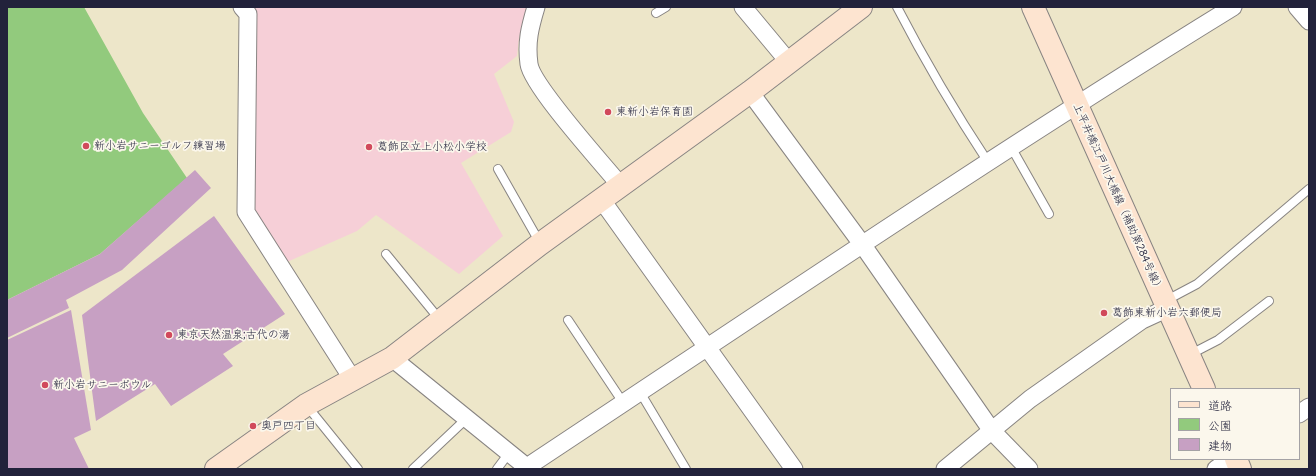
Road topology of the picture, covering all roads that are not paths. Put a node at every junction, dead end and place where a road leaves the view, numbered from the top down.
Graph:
1 (242, 7) edge
2 (536, 7) edge
3 (666, 7) edge
4 (743, 7) edge
5 (861, 7) edge
6 (897, 7) edge
7 (1033, 7) edge
8 (1233, 7) edge
9 (1297, 7) edge
10 (656, 13) dead end
11 (1309, 22) edge
12 (788, 61) junction
13 (750, 92) junction
14 (1076, 104) junction
15 (1011, 147) junction
16 (988, 162) junction
17 (498, 169) dead end
18 (620, 185) junction
19 (1309, 189) edge
20 (601, 199) junction
21 (1050, 214) dead end
22 (540, 244) junction
23 (862, 244) junction
24 (386, 254) dead end
25 (1269, 301) dead end
26 (1166, 304) junction
27 (568, 320) dead end
28 (440, 321) junction
29 (707, 348) junction
30 (1189, 355) junction
31 (392, 358) junction
32 (353, 380) junction
33 (1204, 388) edge
34 (640, 392) junction
35 (624, 404) junction
36 (306, 405) junction
37 (1309, 407) edge
38 (1300, 413) edge
39 (466, 419) junction
40 (992, 431) junction
41 (509, 453) junction
42 (1230, 460) edge
43 (528, 468) edge
44 (216, 469) edge
45 (358, 469) edge
46 (413, 469) edge
47 (497, 469) edge
48 (686, 469) edge
49 (794, 469) edge
50 (945, 469) edge
51 (1029, 469) edge
52 (1216, 469) edge

1 - 32 street
2 - 18 street
3 - 10 lane
4 - 12 street
5 - 12 street
6 - 16 lane
7 - 14 street, 上平井橋江戸川大橋線（補助第284号線）
8 - 14 street
9 - 11 street
12 - 13 street
13 - 18 street
13 - 23 street
14 - 15 street
14 - 26 street, 上平井橋江戸川大橋線（補助第284号線）
15 - 16 street
15 - 21 lane
16 - 23 street
17 - 22 lane
18 - 20 street
19 - 26 lane
20 - 22 street
20 - 29 street
22 - 28 street
23 - 29 street
23 - 40 street
24 - 28 lane
25 - 30 lane
26 - 30 street, 上平井橋江戸川大橋線（補助第284号線）
26 - 40 street
27 - 35 lane
28 - 31 street
29 - 34 street
29 - 49 street
30 - 33 street, 上平井橋江戸川大橋線（補助第284号線）
31 - 32 street
31 - 39 street
32 - 36 street
34 - 35 street
34 - 48 lane
35 - 43 street
36 - 44 street
36 - 45 lane
37 - 38 street
39 - 41 street
39 - 46 lane
40 - 50 street
40 - 51 street
41 - 43 street
41 - 47 lane
42 - 52 street

